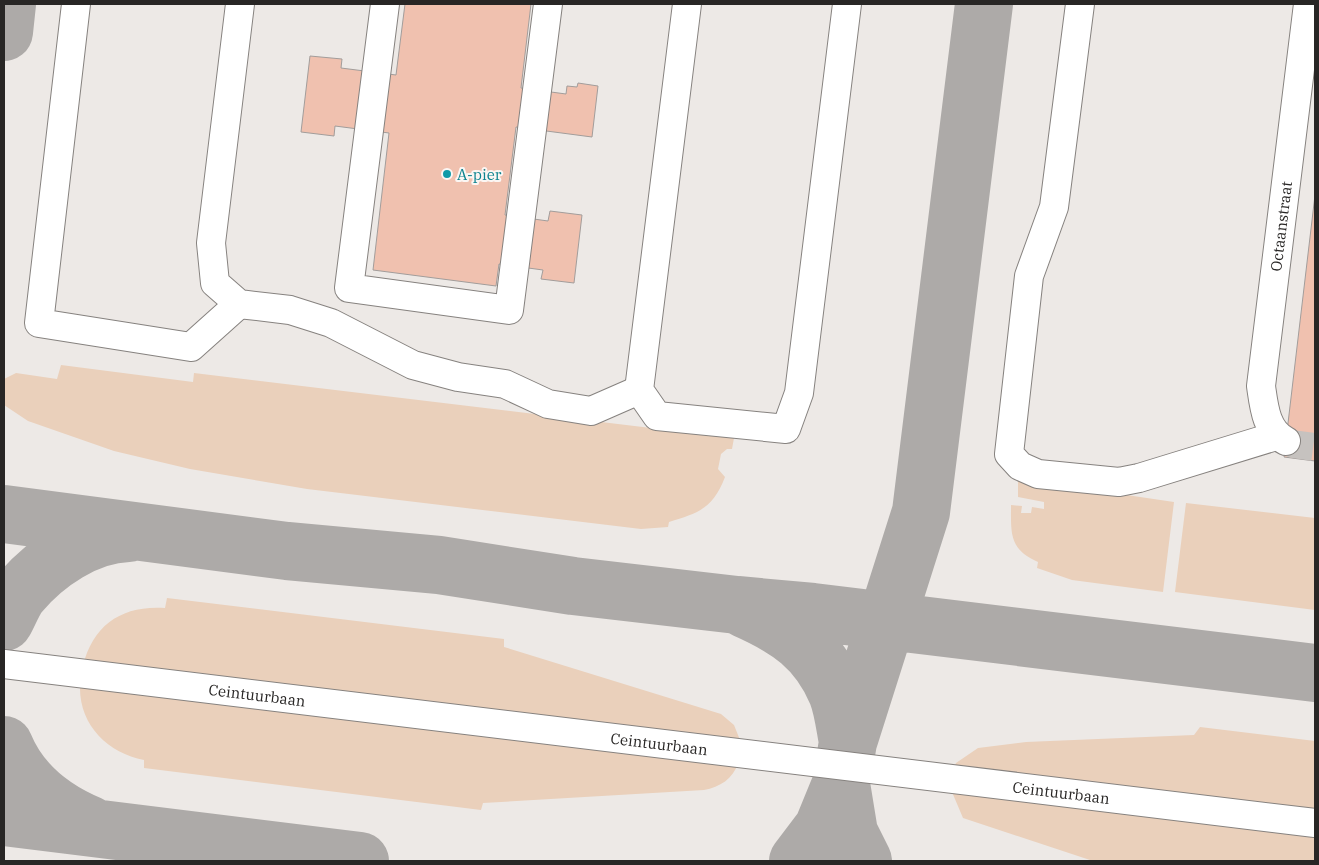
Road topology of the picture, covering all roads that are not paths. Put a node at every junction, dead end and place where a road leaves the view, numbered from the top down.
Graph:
1 (76, 4) edge
2 (240, 4) edge
3 (385, 4) edge
4 (548, 4) edge
5 (687, 4) edge
6 (847, 4) edge
7 (1080, 4) edge
8 (1308, 4) edge
9 (1308, 60) edge
10 (239, 304) junction
11 (639, 390) junction
12 (4, 664) edge
13 (1315, 823) edge

1 - 10 lane
2 - 10 lane
3 - 4 lane
5 - 11 lane
6 - 11 lane
7 - 9 lane, Octaanstraat
8 - 9 lane, Octaanstraat
10 - 11 lane
12 - 13 lane, Ceintuurbaan

